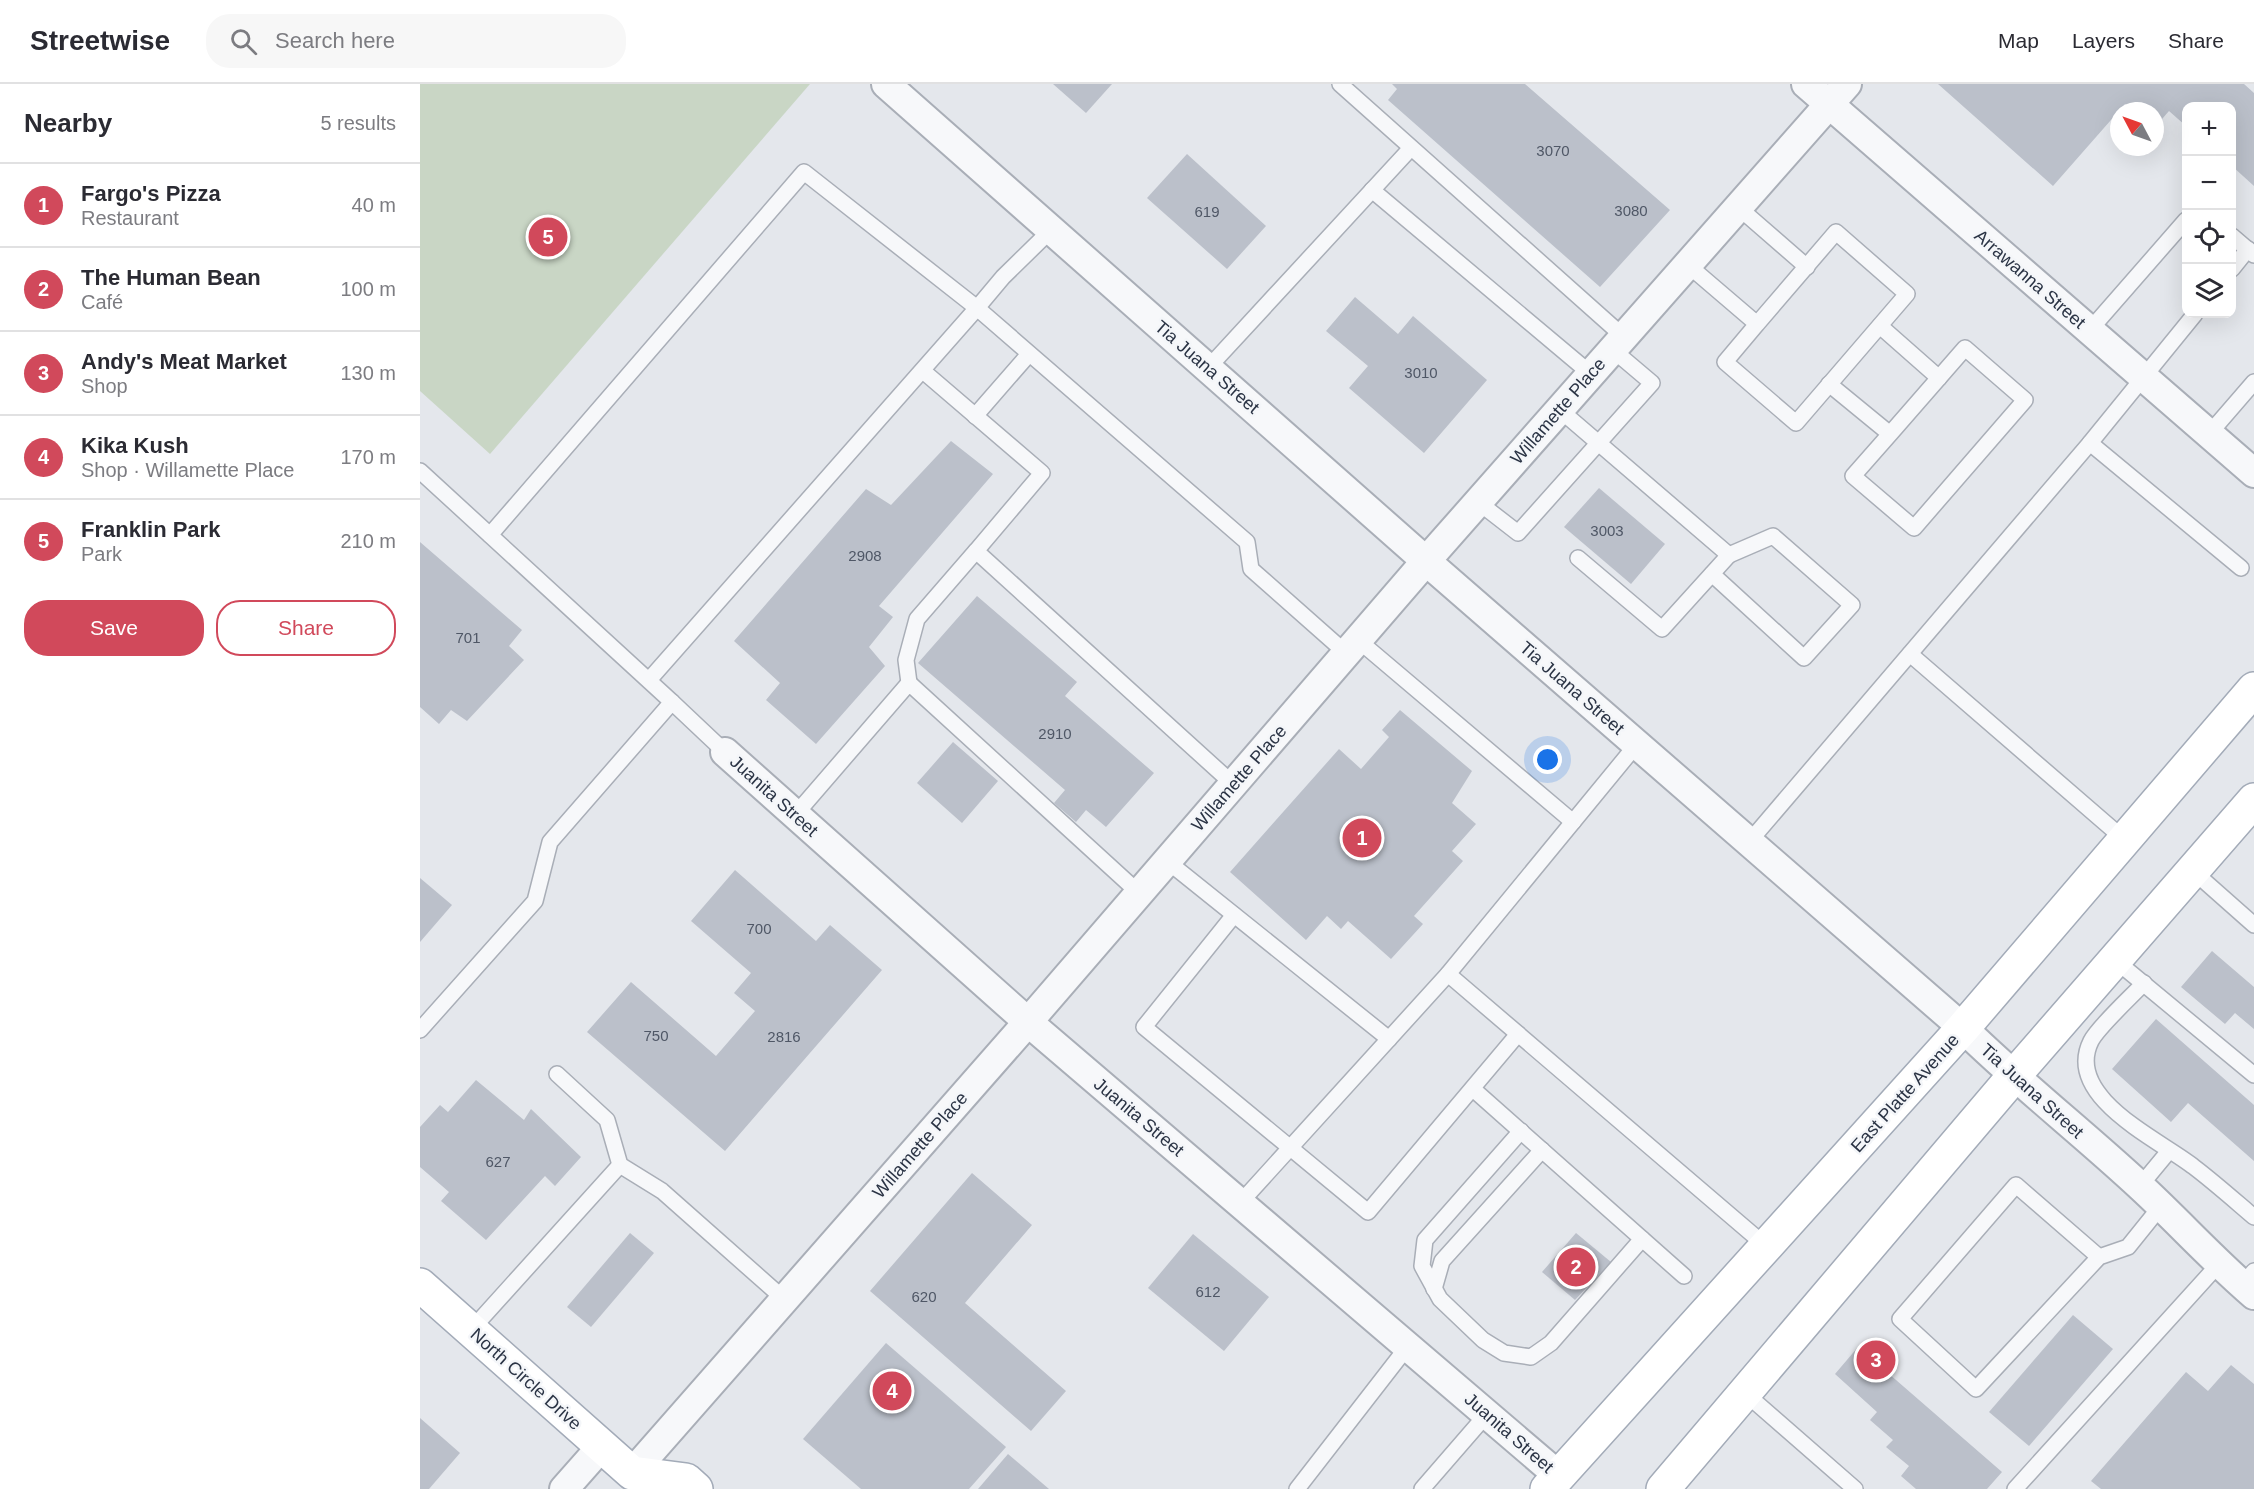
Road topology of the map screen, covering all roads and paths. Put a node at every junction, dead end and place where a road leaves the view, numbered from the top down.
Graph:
1 (886, 84) edge
2 (1340, 84) edge
3 (1806, 84) edge
4 (1838, 94) edge
5 (1412, 148) junction
6 (1372, 190) junction
7 (1738, 207) junction
8 (2182, 226) edge
9 (1051, 230) junction
10 (2236, 239) edge
11 (2251, 252) edge
12 (1688, 265) junction
13 (2236, 265) edge
14 (1807, 267) junction
15 (977, 308) junction
16 (2192, 318) edge
17 (1757, 324) junction
18 (1880, 326) junction
19 (2090, 331) junction
20 (1618, 344) junction
21 (1029, 354) junction
22 (1208, 368) junction
23 (923, 371) junction
24 (1591, 374) junction
25 (2144, 376) junction
26 (1939, 378) junction
27 (2254, 382) edge
28 (1829, 384) junction
29 (1560, 410) junction
30 (975, 416) junction
31 (1890, 434) junction
32 (2209, 434) junction
33 (2090, 443) junction
34 (1600, 444) junction
35 (420, 471) edge
36 (2254, 473) edge
37 (1478, 502) junction
38 (490, 535) junction
39 (976, 551) junction
40 (1729, 555) junction
41 (1578, 558) dead end
42 (1426, 561) junction
43 (2241, 568) dead end
44 (1712, 574) junction
45 (1352, 646) junction
46 (1910, 654) junction
47 (649, 680) junction
48 (909, 683) junction
49 (2254, 689) edge
50 (672, 702) junction
51 (1637, 744) junction
52 (725, 752) joint
53 (1233, 784) junction
54 (2254, 800) edge
55 (795, 815) junction
56 (1573, 822) junction
57 (2125, 840) junction
58 (1749, 842) junction
59 (1167, 861) junction
60 (2193, 871) junction
61 (1139, 893) junction
62 (1234, 915) junction
63 (2254, 926) edge
64 (2115, 960) junction
65 (1448, 974) junction
66 (2144, 983) junction
67 (1028, 1022) junction
68 (1963, 1028) junction
69 (420, 1030) edge
70 (1518, 1034) junction
71 (1389, 1039) junction
72 (557, 1074) dead end
73 (2254, 1075) edge
74 (2013, 1077) junction
75 (1473, 1089) junction
76 (1521, 1131) junction
77 (1290, 1148) junction
78 (1542, 1150) junction
79 (2169, 1152) junction
80 (620, 1165) junction
81 (2140, 1186) junction
82 (1240, 1203) junction
83 (2161, 1206) junction
84 (2254, 1217) edge
85 (1642, 1239) junction
86 (1766, 1246) junction
87 (2099, 1257) junction
88 (2218, 1265) junction
89 (1684, 1276) dead end
90 (2250, 1284) edge
91 (420, 1285) edge
92 (1434, 1289) junction
93 (784, 1299) junction
94 (471, 1330) junction
95 (1408, 1346) junction
96 (1745, 1393) junction
97 (1486, 1414) junction
98 (602, 1446) junction
99 (634, 1481) edge
100 (1553, 1482) edge
101 (2022, 1486) edge
102 (564, 1489) edge
103 (696, 1489) edge
104 (1297, 1489) edge
105 (1422, 1489) edge
106 (1663, 1489) edge
107 (1856, 1489) edge

1 - 9 street, Tia Juana Street
2 - 5 lane
3 - 4 street, Arrawanna Street
4 - 7 street, Willamette Place
4 - 19 street, Arrawanna Street
5 - 6 lane
5 - 20 lane
6 - 22 lane
6 - 24 lane
7 - 12 street, Willamette Place
7 - 14 lane
8 - 19 lane
9 - 15 lane
9 - 22 street, Tia Juana Street
10 - 11 lane
11 - 13 lane
12 - 17 lane
12 - 20 street, Willamette Place
14 - 17 lane
14 - 18 lane
15 - 21 lane
15 - 23 lane
15 - 38 lane
16 - 25 lane
17 - 28 lane
18 - 26 lane
18 - 28 lane
19 - 25 street, Arrawanna Street
20 - 24 street, Willamette Place
20 - 34 lane
21 - 30 lane
21 - 45 lane
22 - 42 street, Tia Juana Street
23 - 30 lane
23 - 47 lane
24 - 29 street, Willamette Place
25 - 32 street, Arrawanna Street
25 - 33 lane
26 - 31 lane
26 - 31 lane
27 - 32 lane
28 - 31 lane
29 - 34 lane
29 - 37 street, Willamette Place
30 - 39 lane
32 - 36 street, Arrawanna Street
33 - 43 lane
33 - 46 lane
34 - 37 lane
34 - 40 lane
35 - 38 lane
37 - 42 street, Willamette Place
38 - 47 lane
39 - 48 lane
39 - 53 lane
40 - 44 lane
40 - 44 lane
41 - 44 lane
42 - 45 street, Willamette Place
42 - 51 street, Tia Juana Street
45 - 53 street, Willamette Place
45 - 56 lane
46 - 57 lane
46 - 58 lane
47 - 50 lane
48 - 55 lane
48 - 61 lane
49 - 57 main road, East Platte Avenue
50 - 52 lane
50 - 69 lane
51 - 56 lane
51 - 58 street, Tia Juana Street
52 - 55 street, Juanita Street
53 - 59 street, Willamette Place
54 - 60 main road
55 - 67 street, Juanita Street
56 - 65 lane
57 - 68 main road, East Platte Avenue
58 - 68 street, Tia Juana Street
59 - 61 street, Willamette Place
59 - 62 lane
60 - 63 lane
60 - 64 main road
61 - 67 street, Willamette Place
62 - 71 lane
62 - 77 lane
64 - 66 lane
64 - 74 main road
65 - 70 lane
65 - 71 lane
66 - 73 lane
66 - 79 lane
67 - 82 street, Juanita Street
67 - 93 street, Willamette Place
68 - 74 street, Tia Juana Street
68 - 86 main road, East Platte Avenue
70 - 75 lane
70 - 86 lane
71 - 77 lane
72 - 80 lane
74 - 81 street, Tia Juana Street
74 - 96 main road
75 - 76 lane
75 - 77 lane
76 - 78 lane
76 - 92 lane
77 - 82 lane
78 - 85 lane
78 - 92 lane
79 - 81 lane
79 - 84 lane
80 - 93 lane
80 - 94 lane
81 - 83 street, Tia Juana Street
82 - 95 street, Juanita Street
83 - 87 lane
83 - 88 street, Tia Juana Street
85 - 89 lane
85 - 92 lane
86 - 100 main road, East Platte Avenue
87 - 87 lane
88 - 90 street, Tia Juana Street
88 - 101 lane
91 - 94 main road, North Circle Drive
93 - 99 street, Willamette Place
94 - 98 main road, North Circle Drive
95 - 97 street, Juanita Street
95 - 104 lane
96 - 106 main road
96 - 107 lane
97 - 100 street, Juanita Street
97 - 105 lane
98 - 99 main road, North Circle Drive
98 - 102 street
99 - 103 main road

